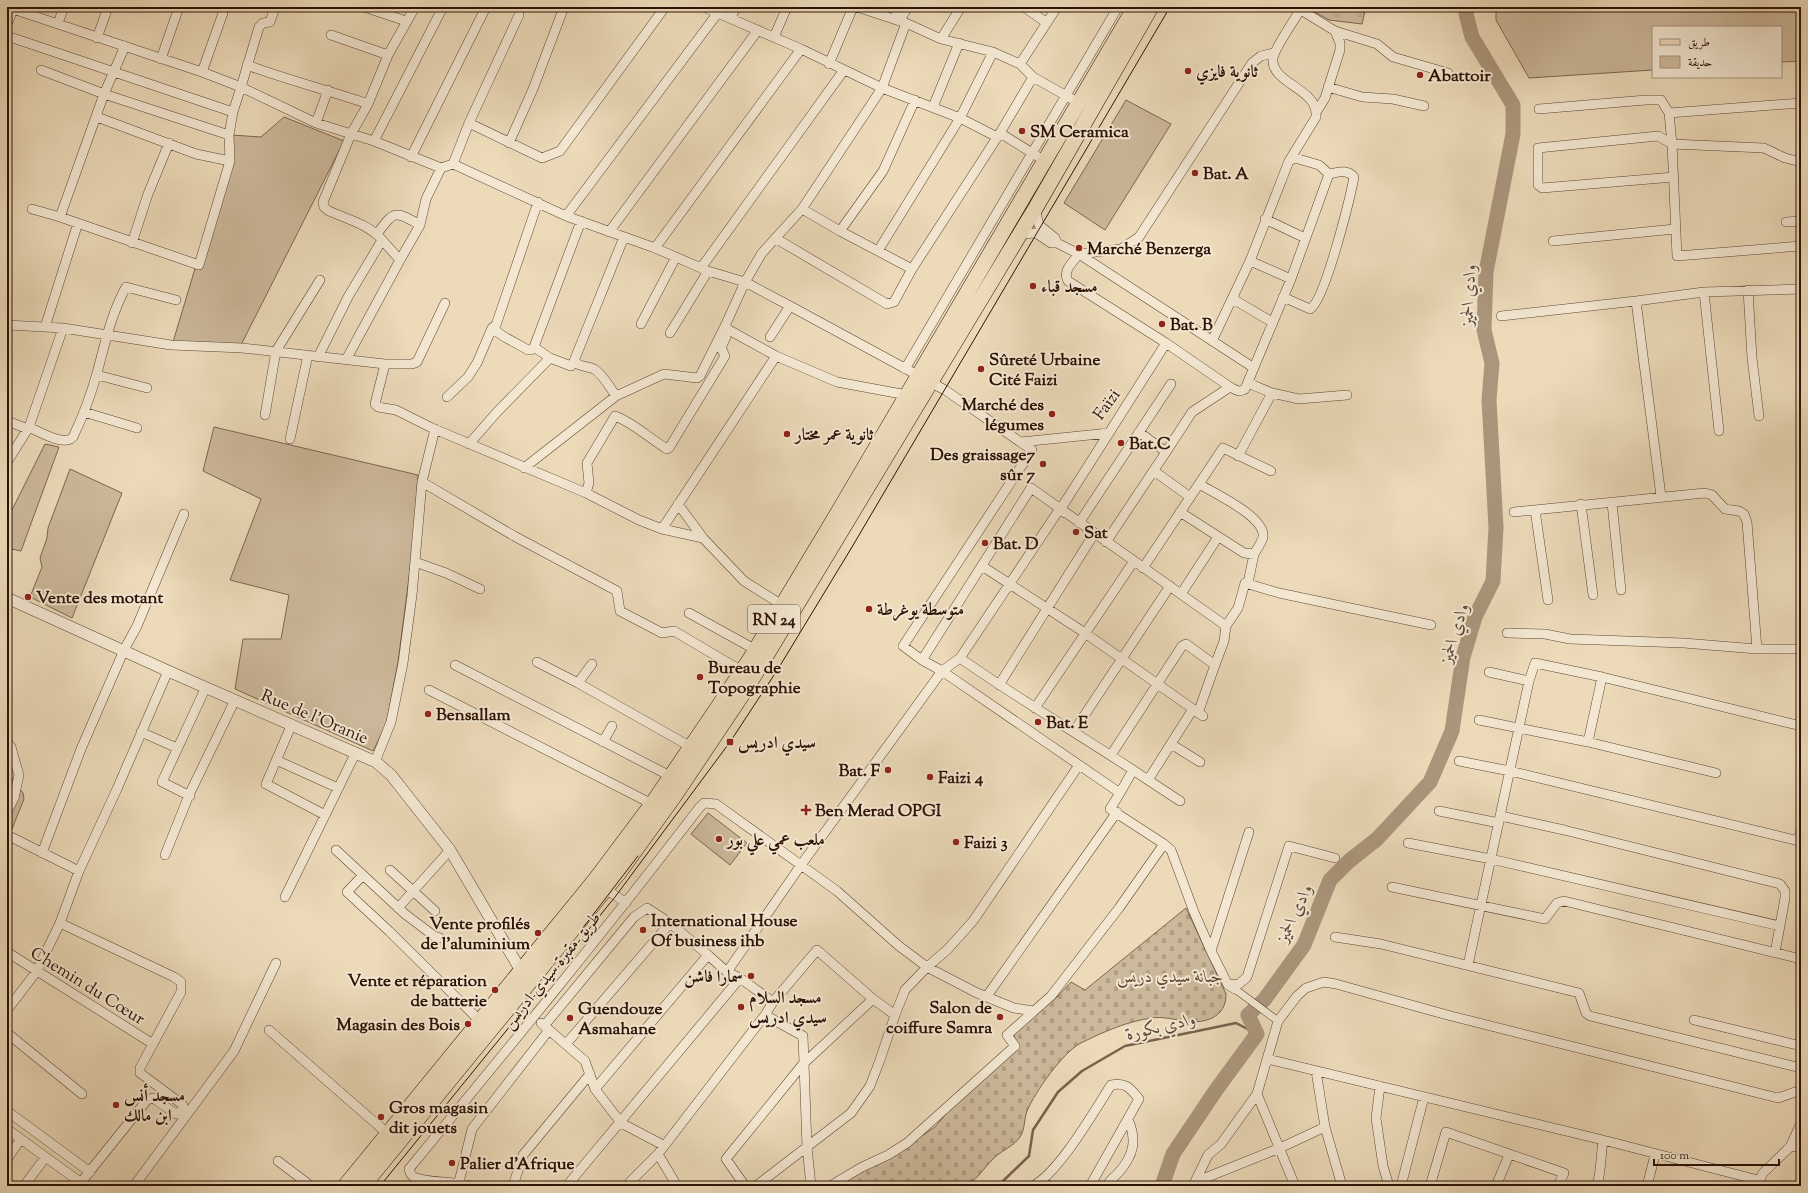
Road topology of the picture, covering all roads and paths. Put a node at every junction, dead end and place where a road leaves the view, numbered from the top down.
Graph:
1 (64, 7) edge
2 (108, 7) edge
3 (179, 7) edge
4 (274, 7) edge
5 (364, 7) edge
6 (415, 7) edge
7 (443, 7) edge
8 (486, 7) edge
9 (564, 7) edge
10 (665, 7) edge
11 (704, 7) edge
12 (736, 7) edge
13 (788, 7) edge
14 (853, 7) edge
15 (857, 7) edge
16 (896, 7) edge
17 (908, 7) edge
18 (961, 7) edge
19 (1024, 7) edge
20 (1057, 7) edge
21 (1118, 7) edge
22 (1135, 7) edge
23 (1151, 7) edge
24 (14, 8) edge
25 (1298, 8) edge
26 (223, 13) dead end
27 (717, 14) junction
28 (519, 15) dead end
29 (731, 18) junction
30 (406, 21) junction
31 (902, 22) junction
32 (58, 23) junction
33 (1047, 23) junction
34 (7, 24) edge
35 (758, 30) junction
36 (1335, 31) junction
37 (331, 35) dead end
38 (7, 36) edge
39 (774, 37) junction
40 (98, 38) junction
41 (941, 39) junction
42 (959, 43) junction
43 (125, 46) junction
44 (801, 49) junction
45 (993, 52) junction
46 (1274, 53) junction
47 (388, 55) junction
48 (161, 59) junction
49 (830, 64) junction
50 (1020, 64) junction
51 (247, 66) junction
52 (40, 70) dead end
53 (844, 70) junction
54 (115, 72) junction
55 (202, 72) junction
56 (1448, 73) dead end
57 (1033, 77) junction
58 (241, 87) junction
59 (1328, 87) junction
60 (882, 88) junction
61 (328, 90) junction
62 (104, 94) junction
63 (1066, 94) junction
64 (915, 100) junction
65 (1079, 103) junction
66 (1801, 103) edge
67 (368, 104) junction
68 (1424, 106) dead end
69 (933, 107) junction
70 (1539, 109) dead end
71 (1317, 111) junction
72 (233, 112) junction
73 (1669, 114) junction
74 (97, 117) junction
75 (960, 118) junction
76 (469, 123) junction
77 (316, 124) junction
78 (351, 134) junction
79 (229, 135) junction
80 (998, 135) junction
81 (374, 141) junction
82 (509, 143) junction
83 (169, 144) junction
84 (1672, 144) junction
85 (1031, 152) junction
86 (411, 157) junction
87 (1045, 160) junction
88 (230, 161) junction
89 (1289, 161) junction
90 (1801, 162) edge
91 (453, 164) junction
92 (441, 168) junction
93 (1329, 174) junction
94 (1674, 177) junction
95 (538, 202) junction
96 (32, 209) dead end
97 (802, 209) junction
98 (1035, 209) junction
99 (566, 216) junction
100 (60, 217) junction
101 (1265, 219) junction
102 (582, 221) junction
103 (1801, 221) edge
104 (1786, 222) dead end
105 (78, 223) junction
106 (420, 225) junction
107 (1675, 229) junction
108 (840, 231) junction
109 (1040, 231) junction
110 (609, 232) junction
111 (1019, 234) junction
112 (379, 237) junction
113 (624, 237) junction
114 (776, 238) junction
115 (1305, 238) junction
116 (1553, 241) dead end
117 (132, 243) junction
118 (1801, 246) edge
119 (655, 248) junction
120 (878, 251) junction
121 (1095, 251) junction
122 (1080, 254) junction
123 (676, 257) junction
124 (400, 260) junction
125 (1089, 260) junction
126 (1250, 261) junction
127 (704, 269) junction
128 (912, 269) junction
129 (1291, 278) junction
130 (320, 280) dead end
131 (745, 282) junction
132 (1801, 289) edge
133 (1748, 290) junction
134 (1704, 292) junction
135 (1283, 297) junction
136 (1232, 299) junction
137 (176, 300) dead end
138 (1636, 302) junction
139 (445, 303) dead end
140 (790, 306) junction
141 (1501, 316) dead end
142 (1272, 322) junction
143 (7, 324) edge
144 (641, 324) dead end
145 (45, 327) junction
146 (64, 328) junction
147 (492, 328) junction
148 (727, 328) junction
149 (670, 333) dead end
150 (107, 335) junction
151 (770, 337) dead end
152 (1212, 341) junction
153 (1166, 343) junction
154 (534, 347) junction
155 (276, 352) junction
156 (308, 355) junction
157 (776, 356) junction
158 (318, 357) junction
159 (347, 358) junction
160 (550, 358) junction
161 (574, 361) junction
162 (385, 364) junction
163 (1254, 368) junction
164 (905, 369) junction
165 (96, 375) junction
166 (924, 380) junction
167 (1248, 382) junction
168 (1171, 384) dead end
169 (1230, 387) junction
170 (147, 388) dead end
171 (1272, 394) junction
172 (907, 395) junction
173 (1347, 395) dead end
174 (616, 396) junction
175 (447, 397) dead end
176 (84, 412) junction
177 (265, 415) dead end
178 (1760, 416) dead end
179 (7, 421) edge
180 (28, 428) junction
181 (137, 428) dead end
182 (435, 430) junction
183 (1719, 431) dead end
184 (1139, 432) junction
185 (1108, 433) junction
186 (290, 439) dead end
187 (1021, 442) junction
188 (470, 444) junction
189 (1166, 452) junction
190 (1238, 456) junction
191 (7, 462) edge
192 (524, 468) junction
193 (1154, 471) junction
194 (1271, 471) dead end
195 (422, 482) junction
196 (1199, 484) junction
197 (586, 493) junction
198 (1661, 496) junction
199 (1190, 497) junction
200 (1612, 503) junction
201 (678, 504) junction
202 (1581, 504) junction
203 (1060, 510) junction
204 (1535, 510) junction
205 (1180, 512) junction
206 (1514, 512) dead end
207 (184, 514) dead end
208 (1079, 523) junction
209 (662, 529) junction
210 (1094, 534) junction
211 (1218, 537) junction
212 (703, 538) junction
213 (1106, 542) junction
214 (1254, 554) junction
215 (1134, 561) junction
216 (415, 562) junction
217 (982, 566) junction
218 (1143, 568) junction
219 (1008, 583) junction
220 (1248, 583) junction
221 (1170, 586) junction
222 (480, 589) dead end
223 (1621, 590) dead end
224 (1181, 594) junction
225 (1593, 595) dead end
226 (7, 598) edge
227 (1548, 600) dead end
228 (782, 605) junction
229 (1046, 607) junction
230 (690, 613) dead end
231 (1431, 625) dead end
232 (1226, 626) junction
233 (1085, 633) junction
234 (1507, 633) dead end
235 (1757, 649) junction
236 (1801, 649) edge
237 (124, 650) junction
238 (756, 650) junction
239 (960, 658) junction
240 (1121, 658) junction
241 (922, 660) junction
242 (537, 662) dead end
243 (592, 664) dead end
244 (455, 665) dead end
245 (1215, 665) junction
246 (168, 671) junction
247 (742, 671) junction
248 (942, 671) junction
249 (1489, 672) dead end
250 (1602, 677) junction
251 (1529, 681) junction
252 (578, 683) junction
253 (1158, 683) junction
254 (998, 685) junction
255 (206, 687) junction
256 (429, 690) dead end
257 (235, 700) junction
258 (1035, 708) junction
259 (1198, 713) junction
260 (1479, 720) dead end
261 (291, 726) junction
262 (612, 726) dead end
263 (1801, 726) edge
264 (1519, 727) junction
265 (1074, 731) junction
266 (141, 732) junction
267 (7, 742) edge
268 (603, 742) junction
269 (1588, 742) junction
270 (1171, 744) junction
271 (691, 747) junction
272 (177, 748) junction
273 (356, 752) junction
274 (1112, 755) junction
275 (276, 760) junction
276 (376, 762) junction
277 (1200, 762) dead end
278 (1459, 762) dead end
279 (1078, 765) junction
280 (1133, 770) junction
281 (1510, 771) junction
282 (1716, 773) dead end
283 (677, 780) junction
284 (1148, 780) junction
285 (338, 788) junction
286 (1120, 793) junction
287 (190, 795) junction
288 (1180, 801) dead end
289 (652, 804) junction
290 (1439, 811) dead end
291 (7, 812) edge
292 (1117, 812) junction
293 (325, 815) junction
294 (1500, 820) junction
295 (1801, 829) edge
296 (1249, 832) dead end
297 (7, 835) edge
298 (1408, 843) dead end
299 (1164, 844) junction
300 (336, 850) dead end
301 (450, 850) junction
302 (42, 853) junction
303 (164, 854) dead end
304 (1335, 858) dead end
305 (1492, 859) junction
306 (801, 865) junction
307 (79, 870) junction
308 (390, 870) dead end
309 (363, 875) junction
310 (1392, 887) dead end
311 (606, 888) junction
312 (414, 891) junction
313 (285, 897) dead end
314 (625, 905) junction
315 (1481, 906) junction
316 (398, 908) junction
317 (435, 911) dead end
318 (634, 917) junction
319 (60, 923) junction
320 (670, 923) junction
321 (1780, 926) junction
322 (1335, 937) dead end
323 (440, 938) dead end
324 (1211, 951) junction
325 (7, 952) edge
326 (1775, 953) junction
327 (708, 955) junction
328 (1801, 959) edge
329 (276, 963) dead end
330 (1468, 965) junction
331 (927, 967) junction
332 (37, 971) junction
333 (727, 972) junction
334 (525, 977) junction
335 (740, 978) junction
336 (1232, 987) junction
337 (987, 996) junction
338 (873, 999) junction
339 (773, 1002) junction
340 (7, 1010) edge
341 (1034, 1011) junction
342 (765, 1015) junction
343 (894, 1015) junction
344 (535, 1016) junction
345 (1694, 1020) dead end
346 (480, 1021) junction
347 (1278, 1021) junction
348 (547, 1028) junction
349 (269, 1030) dead end
350 (7, 1033) edge
351 (153, 1044) junction
352 (566, 1044) junction
353 (1801, 1046) edge
354 (1267, 1059) junction
355 (803, 1064) junction
356 (1801, 1068) edge
357 (1316, 1071) junction
358 (590, 1074) junction
359 (1380, 1086) junction
360 (595, 1089) junction
361 (1801, 1090) edge
362 (82, 1094) dead end
363 (1257, 1094) junction
364 (1424, 1097) junction
365 (7, 1111) edge
366 (1128, 1119) junction
367 (621, 1123) junction
368 (1801, 1123) edge
369 (1325, 1127) junction
370 (7, 1129) edge
371 (388, 1134) junction
372 (21, 1139) junction
373 (1603, 1140) junction
374 (664, 1145) junction
375 (1801, 1146) edge
376 (807, 1147) junction
377 (1790, 1147) junction
378 (1280, 1148) junction
379 (658, 1154) junction
380 (1509, 1155) junction
381 (1655, 1155) junction
382 (45, 1158) junction
383 (7, 1159) edge
384 (278, 1161) dead end
385 (90, 1172) junction
386 (459, 1182) junction
387 (1758, 1183) edge
388 (79, 1184) edge
389 (1194, 1184) edge
390 (1034, 1185) edge
391 (24, 1186) edge
392 (134, 1186) edge
393 (311, 1186) edge
394 (345, 1186) edge
395 (362, 1186) edge
396 (471, 1186) edge
397 (513, 1186) edge
398 (569, 1186) edge
399 (626, 1186) edge
400 (677, 1186) edge
401 (745, 1186) edge
402 (756, 1186) edge
403 (811, 1186) edge
404 (830, 1186) edge
405 (1052, 1186) edge
406 (1090, 1186) edge
407 (1107, 1186) edge
408 (1205, 1186) edge
409 (1295, 1186) edge
410 (1342, 1186) edge
411 (1389, 1186) edge
412 (1401, 1186) edge
413 (1430, 1186) edge
414 (1496, 1186) edge
415 (1558, 1186) edge
416 (1597, 1186) edge
417 (1648, 1186) edge

1 - 32 street
2 - 40 street
3 - 48 street
4 - 51 street
5 - 30 street
6 - 30 street
7 - 81 street
8 - 86 street
9 - 82 street
10 - 82 street
11 - 27 street
12 - 29 street
13 - 39 street
14 - 49 street
15 - 31 street
16 - 31 street
17 - 31 street
18 - 41 street
19 - 33 street
20 - 33 street
21 - 63 street
22 - 65 main road, RN 24
23 - 98 main road, RN 24
24 - 32 street
24 - 34 street
25 - 36 street
25 - 46 street
26 - 55 street
27 - 29 street
27 - 99 street
28 - 76 street
29 - 35 street
30 - 47 street
31 - 41 street
31 - 60 street
32 - 40 street
33 - 50 street
35 - 39 street
35 - 110 street
36 - 56 street
36 - 59 street
37 - 47 street
38 - 54 street
39 - 44 street
40 - 43 street
41 - 42 street
42 - 45 street
42 - 69 street
43 - 48 street
43 - 54 street
44 - 49 street
44 - 119 street
45 - 50 street
45 - 75 street
46 - 71 street
46 - 121 street
47 - 67 street
48 - 55 street
49 - 53 street
50 - 57 street
51 - 58 street
51 - 61 street
52 - 62 street
53 - 60 street
53 - 127 street
54 - 62 street
54 - 72 street
55 - 58 street
57 - 63 street
57 - 80 street
58 - 72 street
58 - 77 street
59 - 68 street
59 - 71 street
60 - 64 street
60 - 97 street
61 - 67 street
61 - 77 street
62 - 74 street
62 - 79 street
63 - 65 street
63 - 85 street
64 - 69 street
64 - 108 street
65 - 87 main road, RN 24
66 - 73 street
67 - 78 street
69 - 75 street
70 - 73 street
71 - 89 street
72 - 79 street
73 - 84 street
74 - 83 street
74 - 100 street
75 - 80 street
75 - 120 street
76 - 82 street
76 - 91 street
77 - 78 street
78 - 81 street
78 - 112 street
79 - 88 street
80 - 85 street
80 - 128 street
81 - 86 street
83 - 88 street
83 - 117 street
84 - 90 street
84 - 94 street
84 - 94 street
85 - 87 street
85 - 164 street
86 - 92 street
87 - 166 main road, RN 24
88 - 117 street
89 - 93 street
89 - 101 street
91 - 92 street
91 - 95 street
92 - 106 street
93 - 115 street
93 - 135 street
94 - 107 street
95 - 99 street
95 - 147 street
96 - 100 street
97 - 108 street
97 - 114 street
98 - 109 street
98 - 111 main road, RN 24
99 - 102 street
100 - 105 street
101 - 115 street
101 - 126 street
102 - 110 street
102 - 154 street
103 - 104 street
105 - 117 street
105 - 145 street
106 - 112 street
106 - 124 street
107 - 116 street
107 - 118 street
108 - 120 street
109 - 111 street
109 - 122 street
110 - 113 street
111 - 166 main road, RN 24
112 - 124 street
112 - 158 street
113 - 119 street
113 - 161 street
114 - 128 street
114 - 131 street
115 - 129 street
119 - 123 street
120 - 128 street
121 - 122 street
121 - 125 street
122 - 125 street
122 - 153 street
123 - 127 street
123 - 144 street
124 - 159 street
125 - 152 street
126 - 129 street
126 - 136 street
127 - 131 street
127 - 149 street
129 - 135 street
130 - 155 street
131 - 140 street
131 - 148 street
132 - 133 street
133 - 134 street
133 - 178 street
134 - 138 street
134 - 183 street
135 - 142 street
136 - 142 street
136 - 152 street
137 - 150 street
138 - 141 street
138 - 198 street
139 - 162 street
140 - 151 street
140 - 164 street
142 - 163 street
143 - 145 street
145 - 146 street
146 - 150 street
146 - 180 street
147 - 154 street
147 - 175 street
148 - 157 street
148 - 174 street
148 - 197 street
150 - 155 street
150 - 165 street
152 - 163 street
153 - 169 street
153 - 185 street, Faïzi
154 - 160 street
155 - 156 street
155 - 177 street
156 - 158 street
156 - 186 street
157 - 172 street
157 - 201 street
158 - 159 street
159 - 162 street
160 - 161 street
160 - 188 street
161 - 174 street
162 - 182 street
163 - 167 street
164 - 166 street
165 - 170 street
165 - 176 street
166 - 172 main road, RN 24
166 - 187 street
166 - 283 main road, RN 24
167 - 169 street
167 - 171 street
168 - 184 street
169 - 189 street
171 - 173 street
171 - 190 street
172 - 228 main road, RN 24
174 - 192 street
176 - 180 street
176 - 181 street
179 - 180 street
180 - 191 street
182 - 188 street
182 - 195 street
184 - 189 street
184 - 208 street
185 - 187 street, Faïzi
185 - 203 street
187 - 241 street
188 - 192 street
189 - 193 street
190 - 194 street
190 - 196 street
192 - 197 street
193 - 199 street
193 - 213 street
195 - 216 street
195 - 247 street
196 - 199 street
196 - 214 street
197 - 209 street
198 - 200 street
198 - 235 street
199 - 205 street
200 - 202 street
200 - 223 street
201 - 209 street
201 - 212 street
202 - 204 street
202 - 225 street
203 - 208 street
203 - 210 street
203 - 217 street
203 - 219 street
204 - 206 street
204 - 227 street
205 - 211 street
205 - 218 street
207 - 237 street
208 - 210 street
209 - 212 street
210 - 213 street
210 - 229 street
211 - 214 street
211 - 224 street
212 - 228 street
213 - 215 street
214 - 220 street
215 - 218 street
215 - 233 street
216 - 222 street
216 - 276 street
217 - 219 street
217 - 241 street
218 - 221 street
219 - 229 street
219 - 239 street
220 - 231 street
220 - 232 street
221 - 224 street
221 - 240 street
224 - 232 street
226 - 237 street, Rue de l'Oranie
228 - 238 main road, RN 24
229 - 233 street
229 - 254 street
230 - 238 street
232 - 245 street
233 - 240 street
233 - 258 street
234 - 235 street
235 - 236 street
237 - 246 street, Rue de l'Oranie
237 - 302 street
238 - 247 main road, RN 24
239 - 248 street
239 - 254 street
240 - 253 street
240 - 265 street
241 - 248 street
242 - 252 street
243 - 252 street
244 - 268 street
245 - 253 street
245 - 259 street
246 - 255 street, Rue de l'Oranie
246 - 266 street
247 - 271 main road, RN 24
248 - 279 street
248 - 306 street
249 - 251 street
250 - 251 street
250 - 263 street
250 - 269 street
251 - 264 street
252 - 271 street
253 - 259 street
253 - 274 street
254 - 258 street
255 - 257 street, Rue de l'Oranie
255 - 272 street
256 - 289 street
257 - 261 street, Rue de l'Oranie
257 - 287 street
258 - 265 street
259 - 270 street
260 - 264 street
261 - 273 street, Rue de l'Oranie
261 - 275 street
262 - 268 street
264 - 269 street
264 - 281 street
265 - 274 street
266 - 272 street
266 - 307 street
267 - 291 street
268 - 283 street
269 - 282 street
270 - 277 street
270 - 284 street
271 - 283 main road, RN 24
272 - 287 street
273 - 276 street, Rue de l'Oranie
273 - 285 street
274 - 280 street
275 - 285 street
275 - 293 street
276 - 301 street, Rue de l'Oranie
278 - 281 street
279 - 286 street
279 - 331 street
280 - 284 street
280 - 286 street
281 - 294 street
281 - 295 street
283 - 289 main road, RN 24
283 - 311 main road, RN 24
284 - 288 street
285 - 293 street
286 - 292 street
287 - 303 street
289 - 334 main road, RN 24
290 - 294 street
292 - 299 street
292 - 337 street
293 - 313 street
294 - 305 street
294 - 321 street
296 - 324 street
297 - 302 street
298 - 305 street
299 - 324 street
299 - 341 street
300 - 309 street
301 - 312 street
301 - 334 street, Rue de l'Oranie
302 - 307 street
304 - 336 street
305 - 315 street
305 - 321 street
306 - 314 street, طريق مقبرة سيدي ادريس
306 - 331 street
306 - 333 street
307 - 319 street
308 - 312 street
309 - 316 street
309 - 346 street
310 - 315 street
311 - 314 street
311 - 334 main road, RN 24
312 - 316 street
312 - 317 street
314 - 318 street
314 - 344 street, طريق مقبرة سيدي ادريس
315 - 326 street
315 - 330 street
316 - 323 street
318 - 320 street
318 - 348 street
319 - 332 street
319 - 351 street
320 - 327 street
320 - 352 street
321 - 326 street
322 - 330 street
324 - 336 street
325 - 332 street, Chemin du Cœur
326 - 328 street
327 - 333 street
327 - 360 street
329 - 392 street
330 - 356 street
331 - 337 street
331 - 343 street
332 - 340 street
332 - 351 street, Chemin du Cœur
333 - 335 street
334 - 346 main road, RN 24
334 - 395 main road, RN 24
335 - 339 street
335 - 367 street
336 - 347 street
337 - 341 street
338 - 339 street
338 - 343 street
338 - 355 street
339 - 342 street
341 - 404 street
342 - 355 street
342 - 374 street
343 - 376 street
344 - 348 street
344 - 386 street, طريق مقبرة سيدي ادريس
345 - 353 street
346 - 371 main road, RN 24
347 - 354 street
347 - 361 street
348 - 352 street
348 - 386 street
349 - 371 street
350 - 362 street
351 - 385 street
352 - 358 street
354 - 357 street
354 - 363 street
355 - 376 street
355 - 401 street
357 - 359 street
357 - 369 street
358 - 360 street
358 - 397 street
359 - 364 street
359 - 411 street
360 - 367 street
363 - 378 street
363 - 389 street
364 - 373 street
364 - 412 street
365 - 385 street
366 - 390 street
366 - 406 street
366 - 407 street
367 - 374 street
367 - 398 street
368 - 377 street
369 - 378 street
369 - 410 street
370 - 372 street
371 - 394 main road, RN 24
372 - 382 street
372 - 383 street
373 - 381 street
373 - 416 street
374 - 379 street
375 - 377 street
376 - 402 street
376 - 403 street
377 - 387 street
378 - 389 street
378 - 409 street
379 - 399 street
379 - 400 street
380 - 413 street
380 - 414 street
380 - 415 street
381 - 387 street
381 - 417 street
382 - 388 street
382 - 391 street
384 - 393 street
385 - 388 street
386 - 396 street
389 - 408 street
390 - 405 street

